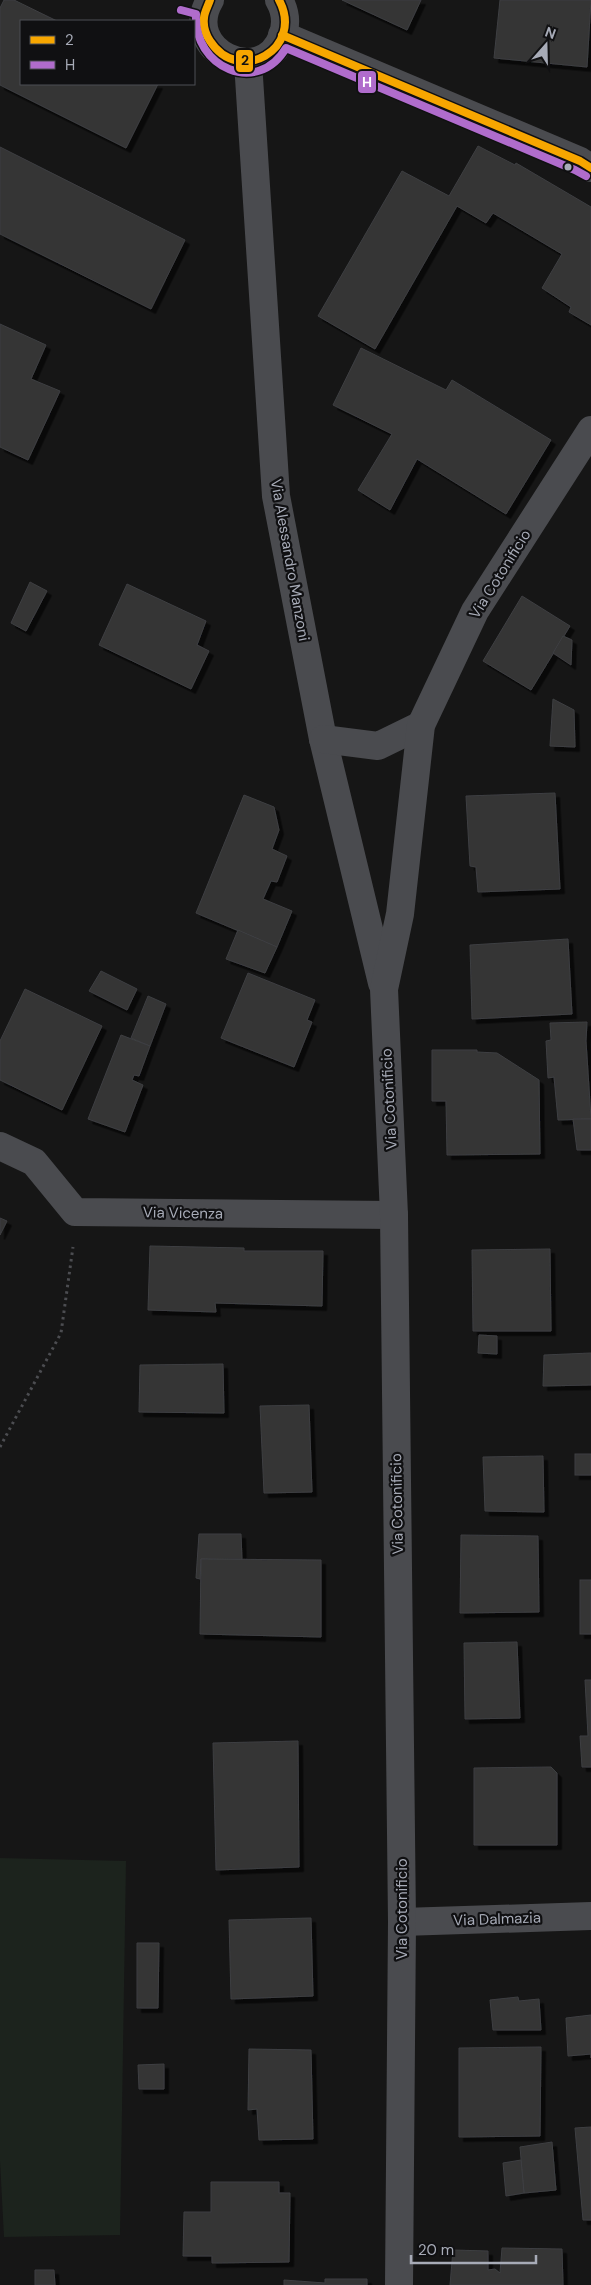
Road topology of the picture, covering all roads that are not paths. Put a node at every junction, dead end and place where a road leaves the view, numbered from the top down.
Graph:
1 (279, 0) edge
2 (200, 2) edge
3 (282, 35) junction
4 (248, 62) junction
5 (587, 164) edge
6 (591, 430) edge
7 (421, 725) junction
8 (324, 739) junction
9 (384, 989) junction
10 (0, 1146) edge
11 (394, 1215) junction
12 (591, 1916) edge
13 (402, 1922) junction
14 (399, 2285) edge

1 - 3 street
2 - 4 street
3 - 4 street
3 - 5 street
4 - 8 street, Via Alessandro Manzoni
6 - 7 street, Via Cotonificio
7 - 8 street
7 - 9 street, Via Cotonificio
8 - 9 street, Via Alessandro Manzoni
9 - 11 street, Via Cotonificio
10 - 11 street, Via Vicenza
11 - 13 street, Via Cotonificio
12 - 13 street, Via Dalmazia
13 - 14 street, Via Cotonificio

